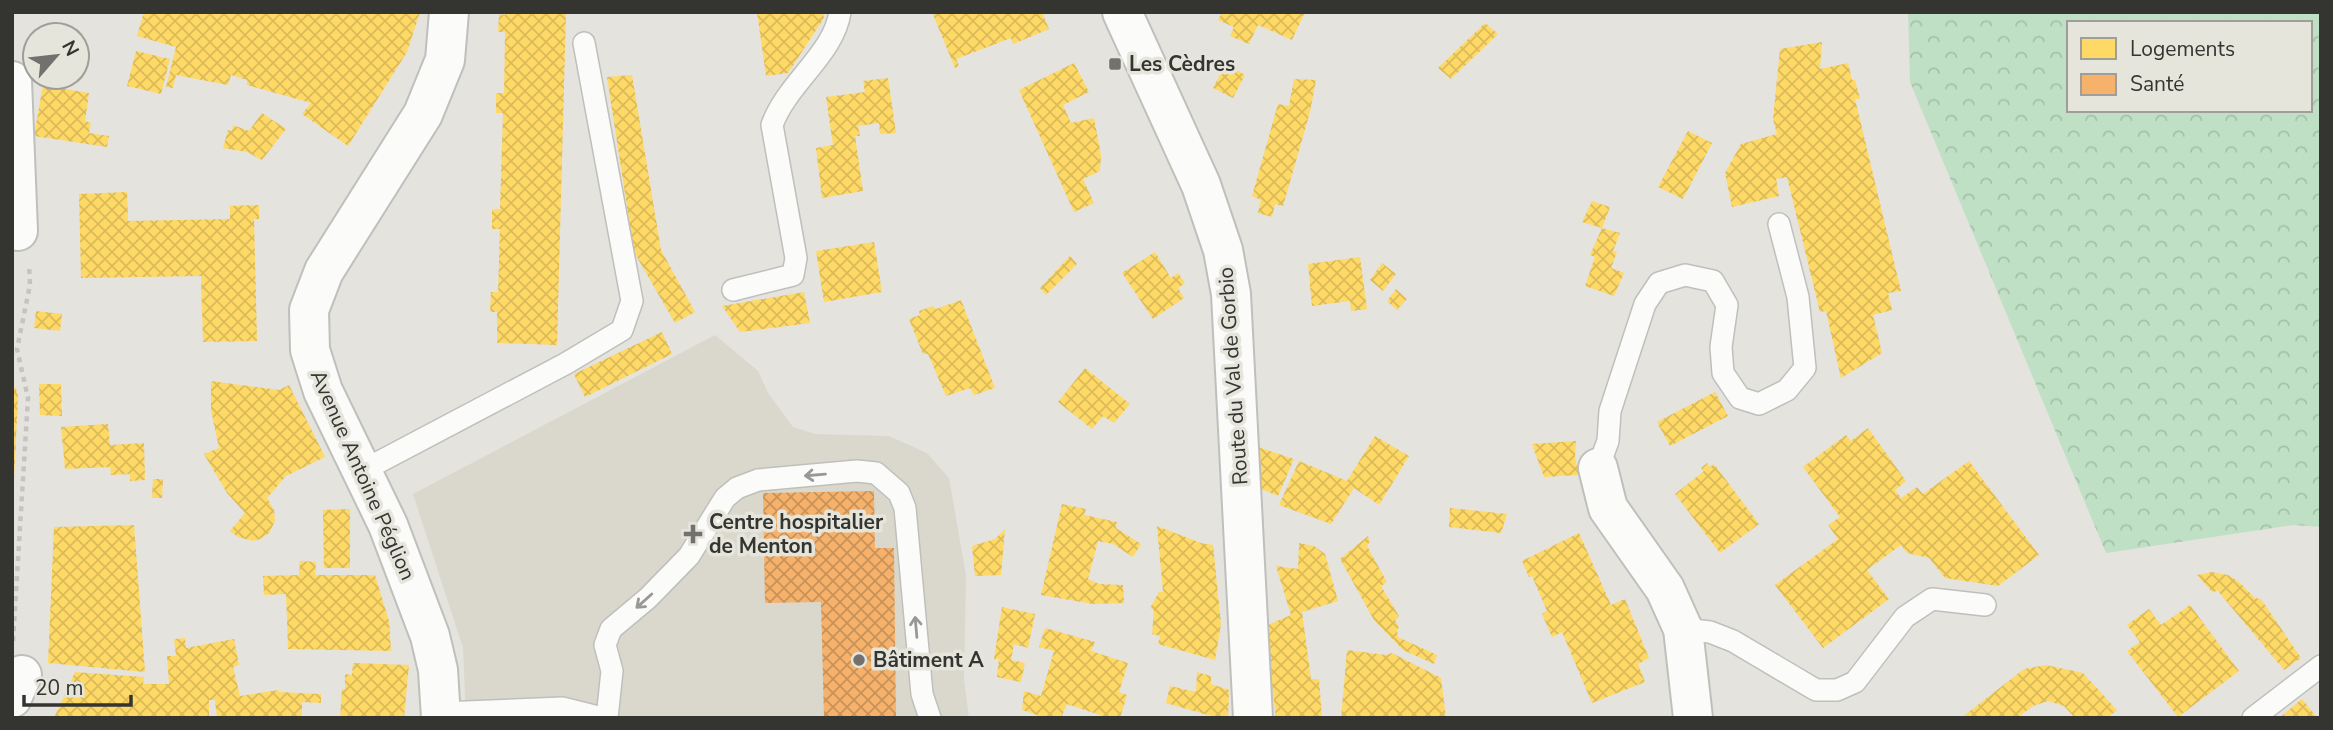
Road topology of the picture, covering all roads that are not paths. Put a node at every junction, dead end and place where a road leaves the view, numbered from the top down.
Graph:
1 (449, 12) edge
2 (840, 12) edge
3 (1122, 12) edge
4 (583, 43) dead end
5 (12, 81) edge
6 (1779, 224) dead end
7 (15, 231) edge
8 (733, 290) dead end
9 (1598, 468) joint
10 (362, 471) junction
11 (1985, 605) dead end
12 (1683, 629) junction
13 (2321, 666) edge
14 (441, 715) edge
15 (604, 718) edge
16 (930, 718) edge
17 (1253, 718) edge
18 (1693, 718) edge
19 (2253, 718) edge

1 - 10 street, Avenue Antoine Péglion
2 - 8 lane
3 - 17 street, Route du Val de Gorbio
4 - 10 lane
5 - 7 street
6 - 9 lane
9 - 12 street
10 - 14 street, Avenue Antoine Péglion
11 - 12 lane
12 - 18 street
13 - 19 lane
14 - 15 lane
16 -> 15 lane

